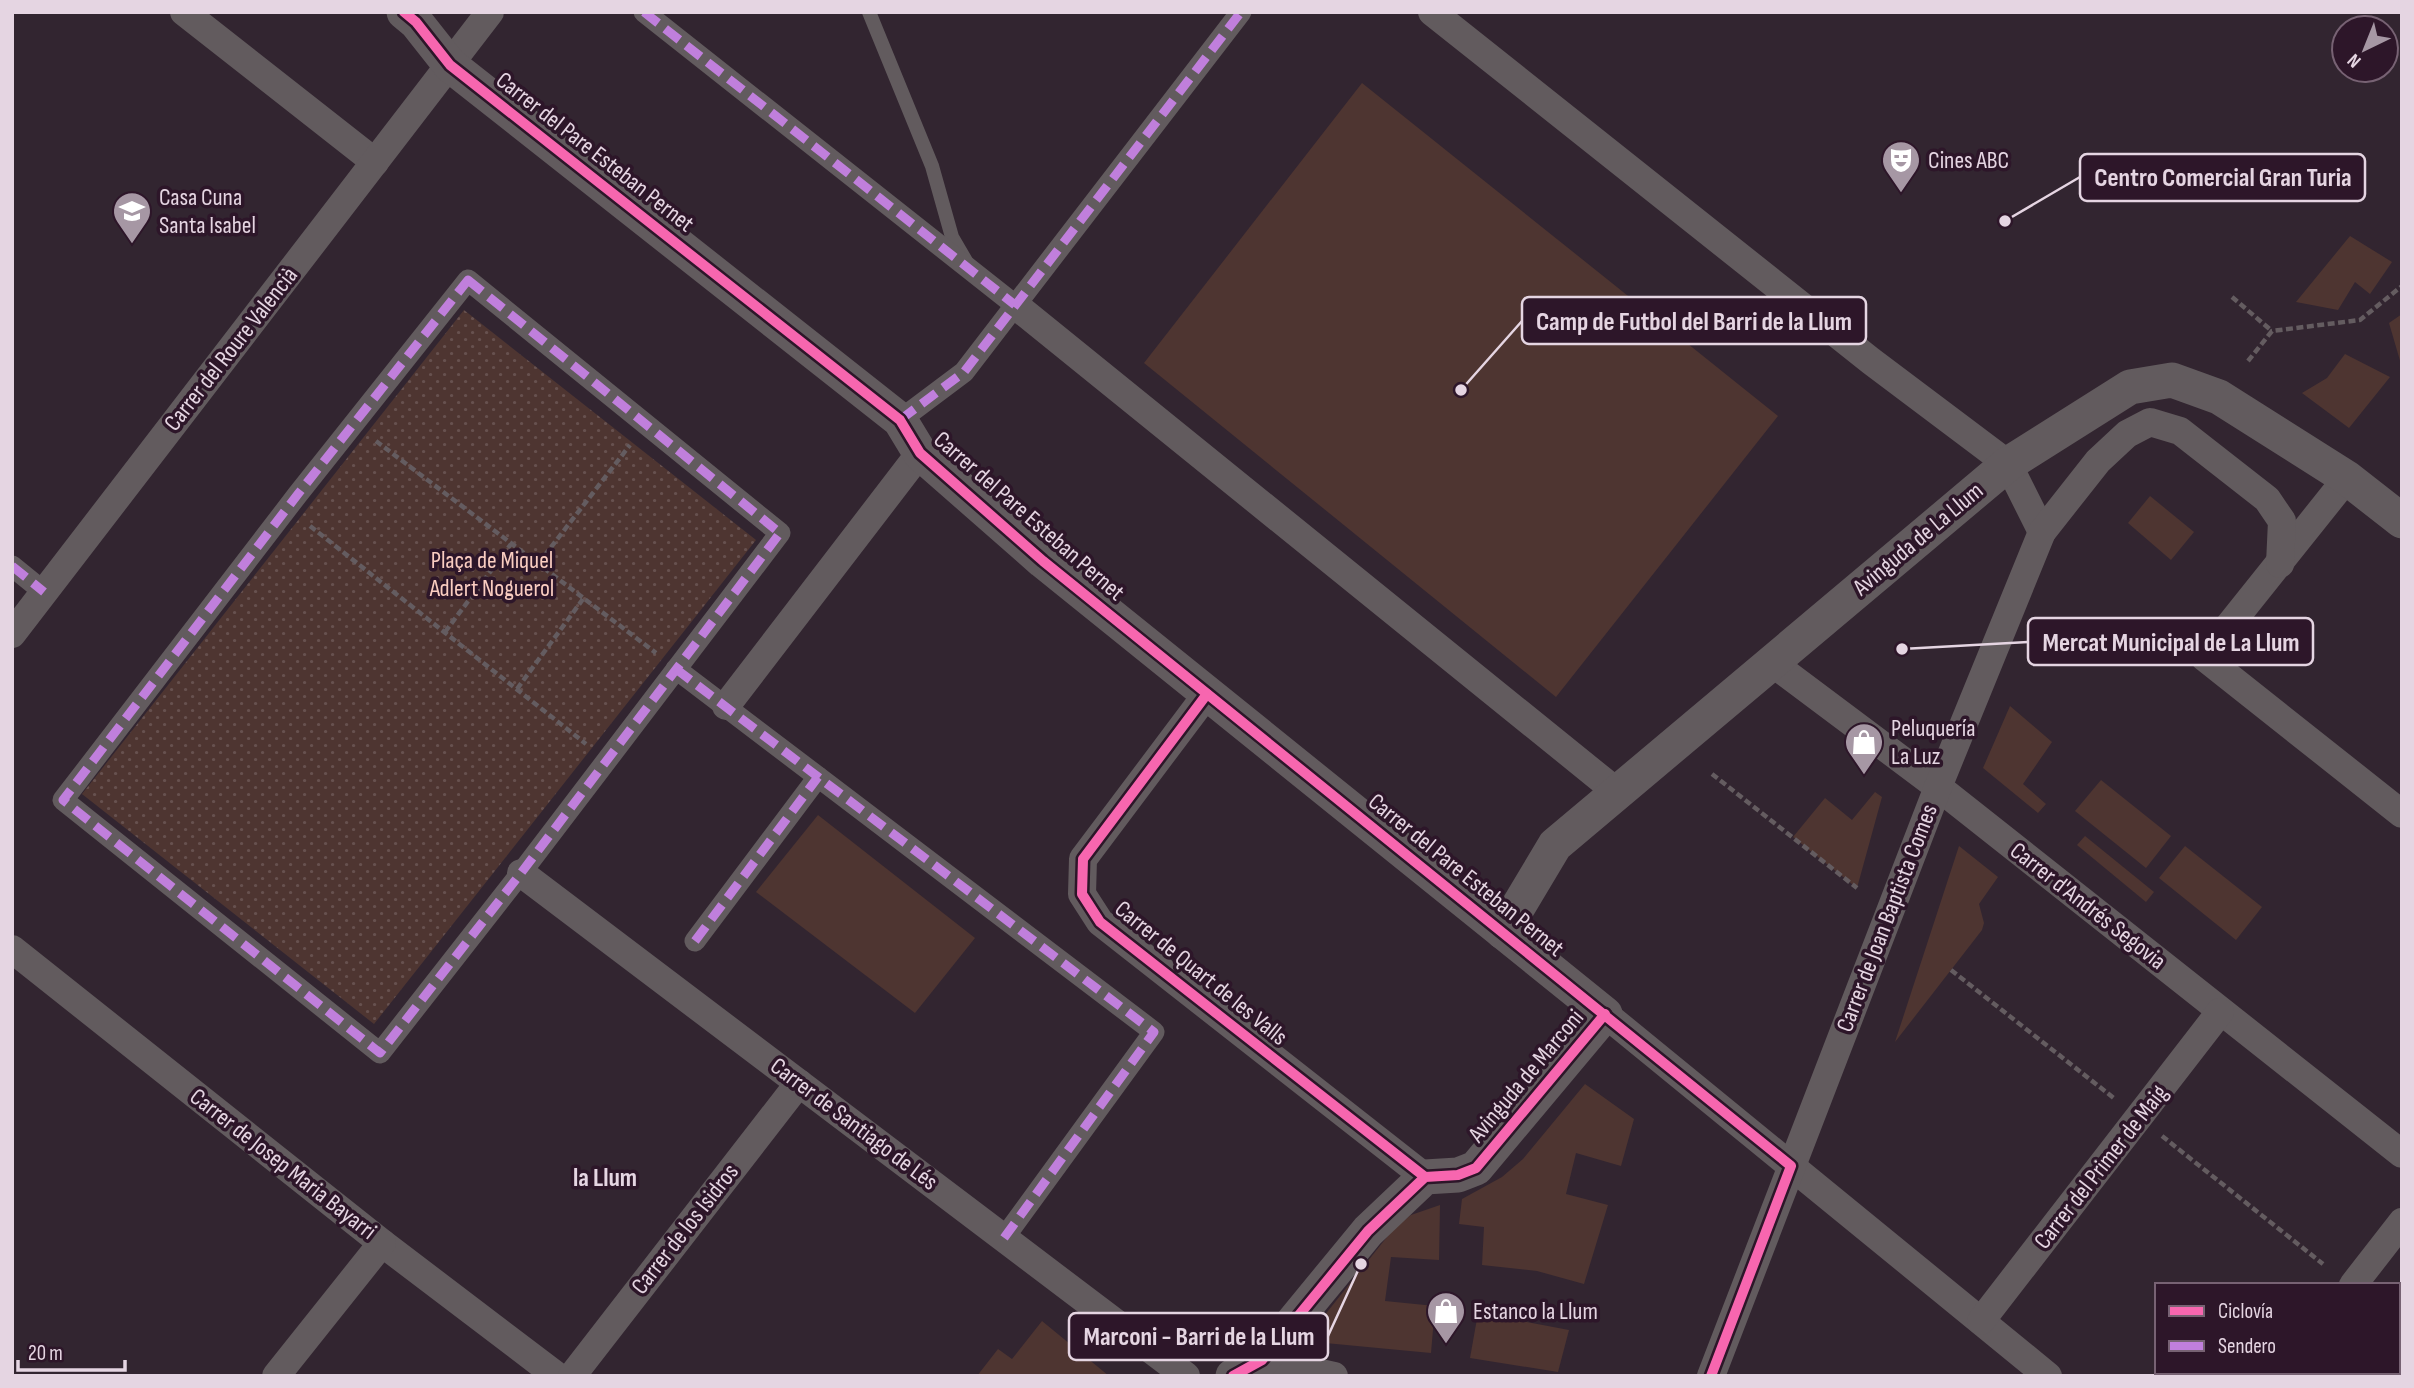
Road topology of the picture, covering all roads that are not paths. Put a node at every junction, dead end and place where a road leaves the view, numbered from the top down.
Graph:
1 (184, 12) edge
2 (404, 12) edge
3 (490, 12) edge
4 (644, 12) edge
5 (869, 12) edge
6 (1241, 12) edge
7 (1432, 12) edge
8 (450, 65) junction
9 (375, 162) junction
10 (1015, 304) junction
11 (901, 421) junction
12 (920, 453) junction
13 (2008, 464) junction
14 (2347, 478) junction
15 (2402, 521) edge
16 (2042, 532) junction
17 (2280, 564) junction
18 (12, 566) edge
19 (44, 592) junction
20 (12, 634) edge
21 (1771, 662) junction
22 (676, 669) junction
23 (1207, 694) junction
24 (726, 706) junction
25 (818, 777) junction
26 (1938, 788) junction
27 (1617, 792) junction
28 (2402, 814) edge
29 (522, 873) junction
30 (1503, 932) junction
31 (695, 940) dead end
32 (12, 949) edge
33 (2220, 1012) junction
34 (1605, 1014) junction
35 (799, 1083) junction
36 (2402, 1154) edge
37 (1791, 1166) junction
38 (1425, 1177) junction
39 (2402, 1222) edge
40 (1003, 1238) junction
41 (382, 1243) junction
42 (2355, 1283) edge
43 (1980, 1321) junction
44 (1248, 1368) edge
45 (276, 1376) edge
46 (556, 1376) edge
47 (572, 1376) edge
48 (1186, 1376) edge
49 (1335, 1376) edge
50 (1711, 1376) edge
51 (2048, 1376) edge

1 - 9 street
2 - 8 street, Carrer del Pare Esteban Pernet
3 - 8 street, Carrer del Roure Valencià
4 - 10 street
5 - 10 lane
6 - 10 street
7 - 13 street
8 - 9 street, Carrer del Roure Valencià
8 - 11 street, Carrer del Pare Esteban Pernet
9 - 19 street, Carrer del Roure Valencià
10 - 11 street
10 - 27 street
11 - 12 street, Carrer del Pare Esteban Pernet
12 - 23 street, Carrer del Pare Esteban Pernet
12 - 24 street
13 - 14 street, Avinguda de La Llum
13 - 16 street
13 - 21 street, Avinguda de La Llum
14 - 15 street, Avinguda de La Llum
14 - 17 street
16 - 17 street, Carrer de Joan Baptista Comes
16 - 26 street, Carrer de Joan Baptista Comes
17 - 28 street
18 - 19 street
19 - 20 street, Carrer del Roure Valencià
21 - 26 street, Carrer d'Andrés Segovia
21 - 27 street, Avinguda de La Llum
22 - 24 street
22 - 29 street
22 - 29 street
23 - 30 street, Carrer del Pare Esteban Pernet
23 - 38 street, Carrer de Quart de les Valls
24 - 25 street
25 - 31 street
25 - 40 street
26 - 33 street, Carrer d'Andrés Segovia
26 - 37 street, Carrer de Joan Baptista Comes
27 - 30 street, Avinguda de La Llum
29 - 35 street, Carrer de Santiago de Lés
30 - 34 street, Carrer del Pare Esteban Pernet
32 - 41 street, Carrer de Josep Maria Bayarri
33 - 36 street, Carrer d'Andrés Segovia
33 - 43 street, Carrer del Primer de Maig
34 - 37 street
34 - 38 street, Avinguda de Marconi
35 - 40 street, Carrer de Santiago de Lés
35 - 47 street, Carrer de los Isidros
37 - 43 street
37 - 50 street, Carrer de Joan Baptista Comes
38 - 44 street
39 - 42 street
40 - 48 street, Carrer de Santiago de Lés
41 - 45 street
41 - 46 street, Carrer de Josep Maria Bayarri
43 - 51 street
44 - 49 street

